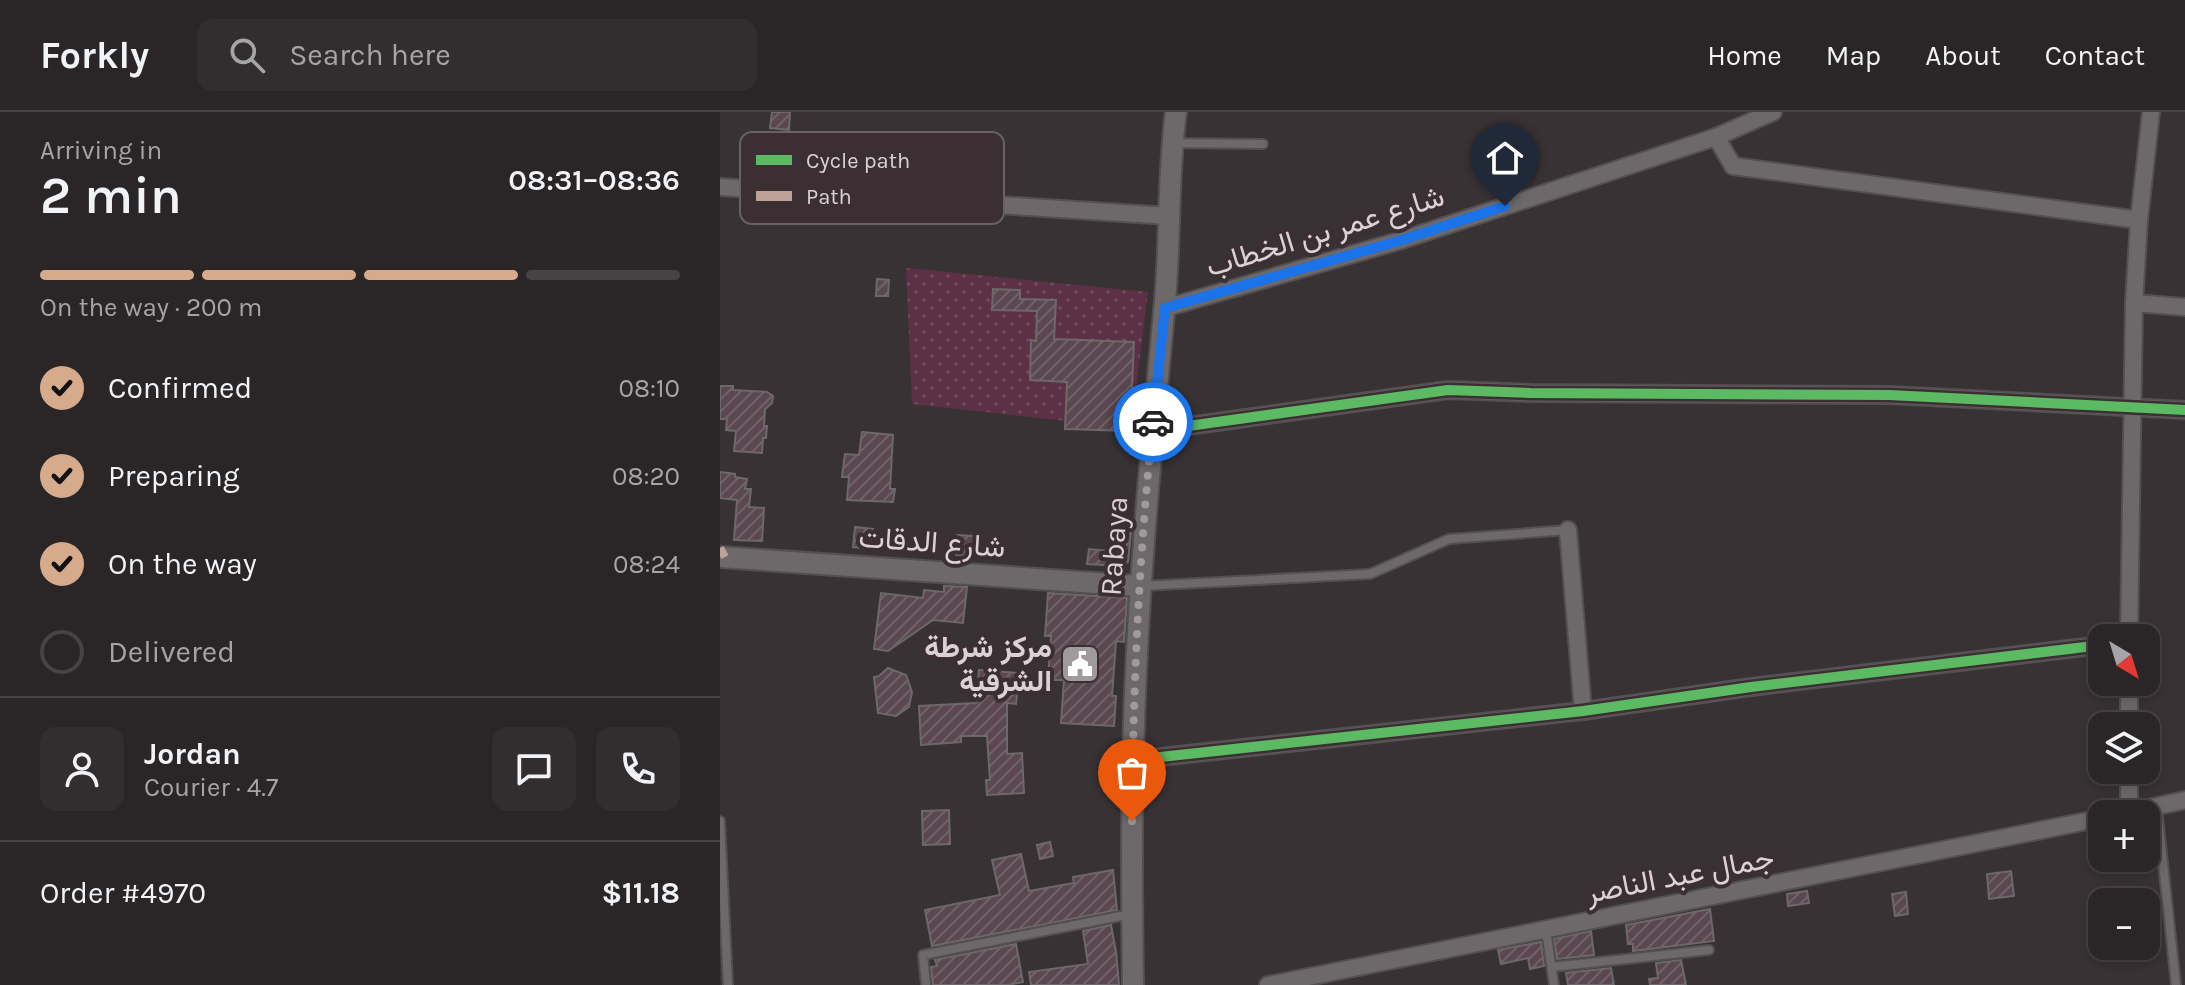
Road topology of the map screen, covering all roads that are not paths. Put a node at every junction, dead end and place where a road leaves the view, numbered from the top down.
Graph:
1 (1176, 112) edge
2 (1773, 112) edge
3 (2151, 112) edge
4 (1716, 137) junction
5 (1172, 143) junction
6 (1263, 144) dead end
7 (720, 187) edge
8 (740, 188) edge
9 (1004, 205) edge
10 (1169, 216) junction
11 (2139, 220) junction
12 (2134, 303) junction
13 (2185, 307) edge
14 (1165, 308) junction
15 (2132, 407) junction
16 (2185, 410) edge
17 (1152, 431) junction
18 (1568, 530) joint
19 (720, 557) edge
20 (1140, 586) junction
21 (2129, 624) edge
22 (2088, 647) edge
23 (1583, 711) junction
24 (1133, 760) junction
25 (2185, 800) edge
26 (2160, 806) edge
27 (720, 821) edge
28 (2088, 821) edge
29 (2160, 835) edge
30 (1132, 914) junction
31 (1546, 930) junction
32 (1709, 950) dead end
33 (1552, 967) junction
34 (728, 985) edge
35 (926, 985) edge
36 (1133, 985) edge
37 (1268, 985) edge
38 (1554, 985) edge
39 (2176, 985) edge

1 - 5 street, Rabaya
2 - 4 street, شارع عمر بن الخطاب
3 - 11 street
4 - 11 street
4 - 14 street, شارع عمر بن الخطاب
5 - 6 lane
5 - 10 street, Rabaya
7 - 8 street
9 - 10 street
10 - 14 street, Rabaya
11 - 12 street
12 - 13 street
12 - 15 street
14 - 17 street, Rabaya
15 - 16 street
15 - 17 street
15 - 21 street
17 - 20 street, Rabaya
18 - 20 lane
18 - 23 street
19 - 20 street, شارع الدقات
20 - 24 street, Rabaya
22 - 23 street
23 - 24 street
24 - 30 street, Rabaya
25 - 26 street
27 - 34 lane
28 - 31 street, جمال عبد الناصر
29 - 39 lane
30 - 35 lane
30 - 36 street, Rabaya
31 - 33 lane
31 - 37 street, جمال عبد الناصر
32 - 33 lane
33 - 38 lane

